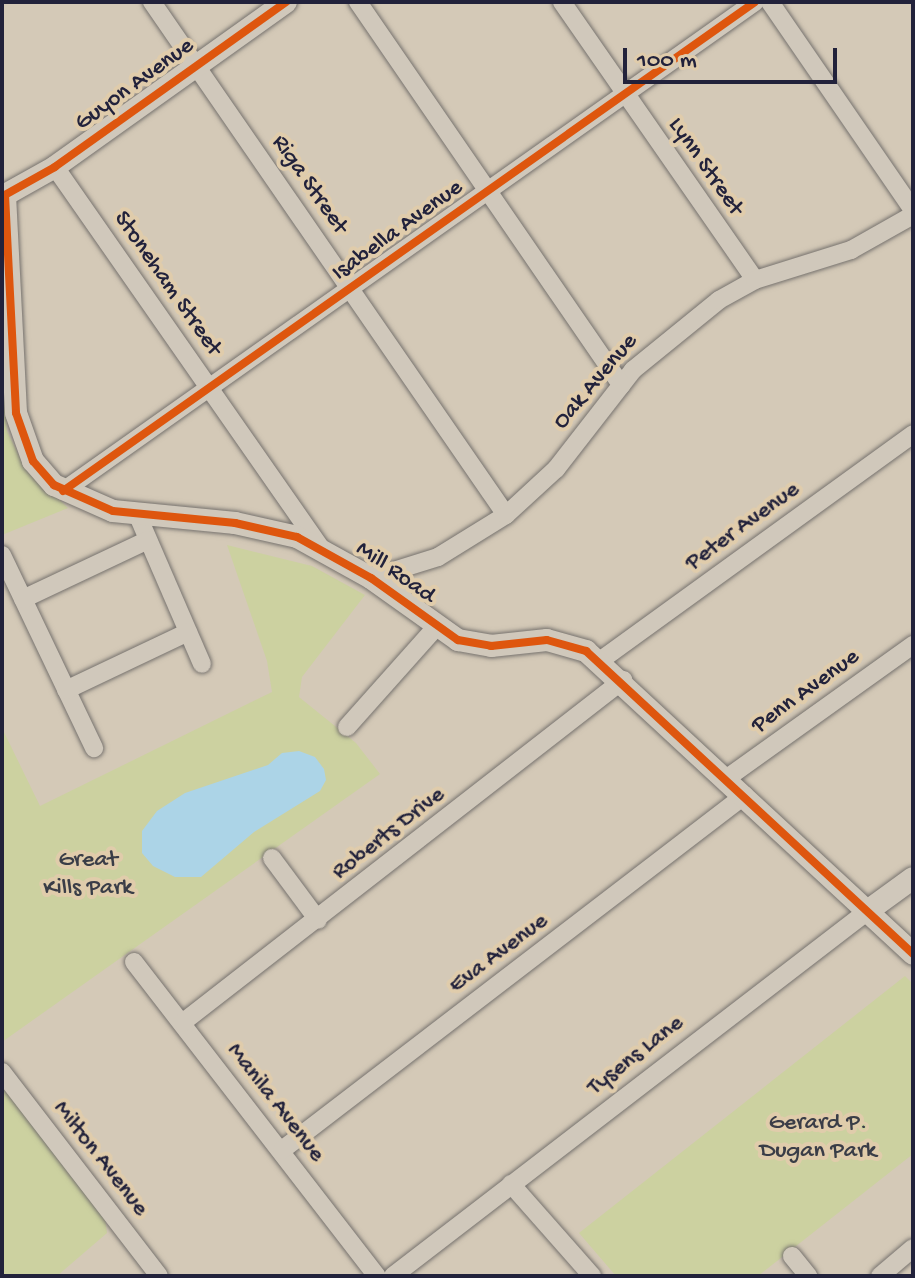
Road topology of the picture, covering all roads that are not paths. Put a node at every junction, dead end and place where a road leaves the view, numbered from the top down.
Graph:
1 (152, 2) edge
2 (286, 2) edge
3 (358, 2) edge
4 (562, 2) edge
5 (755, 2) edge
6 (770, 2) edge
7 (197, 65) junction
8 (624, 93) junction
9 (55, 167) junction
10 (488, 191) junction
11 (3, 192) edge
12 (913, 212) edge
13 (755, 280) junction
14 (352, 289) junction
15 (6, 306) edge
16 (621, 385) junction
17 (211, 387) junction
18 (913, 434) edge
19 (63, 491) junction
20 (506, 515) junction
21 (138, 516) junction
22 (148, 540) junction
23 (321, 548) junction
24 (2, 555) edge
25 (371, 578) junction
26 (23, 599) junction
27 (436, 627) junction
28 (188, 632) junction
29 (913, 645) edge
30 (601, 660) junction
31 (202, 664) dead end
32 (623, 680) junction
33 (66, 690) junction
34 (347, 727) dead end
35 (94, 748) dead end
36 (727, 778) junction
37 (745, 795) junction
38 (272, 858) dead end
39 (913, 878) edge
40 (869, 910) junction
41 (318, 920) junction
42 (913, 954) edge
43 (134, 962) dead end
44 (182, 1023) junction
45 (2, 1072) edge
46 (282, 1150) junction
47 (511, 1184) junction
48 (913, 1248) edge
49 (792, 1256) dead end
50 (159, 1276) edge
51 (377, 1276) edge
52 (393, 1276) edge
53 (592, 1276) edge
54 (808, 1276) edge
55 (880, 1276) edge

1 - 7 street, Riga Street
2 - 7 street, Guyon Avenue
3 - 10 street
4 - 8 street, Lynn Street
5 - 8 street, Isabella Avenue
6 - 12 street
7 - 9 street, Guyon Avenue
7 - 14 street, Riga Street
8 - 10 street, Isabella Avenue
8 - 13 street, Lynn Street
9 - 11 street, Guyon Avenue
9 - 17 street, Stoneham Street
10 - 14 street, Isabella Avenue
10 - 16 street
11 - 15 street, Mill Road
12 - 13 street, Oak Avenue
13 - 16 street, Oak Avenue
14 - 17 street, Isabella Avenue
14 - 20 street, Riga Street
15 - 19 street, Mill Road
16 - 20 street, Oak Avenue
17 - 19 street, Isabella Avenue
17 - 23 street, Stoneham Street
18 - 30 street, Peter Avenue
19 - 21 street, Mill Road
20 - 25 street, Oak Avenue
21 - 22 street
21 - 23 street, Mill Road
22 - 26 street
22 - 28 street
23 - 25 street, Mill Road
24 - 26 street
25 - 27 street, Mill Road
26 - 33 street
27 - 30 street, Mill Road
27 - 34 street
28 - 31 street
28 - 33 street
29 - 36 street, Penn Avenue
30 - 32 street, Mill Road
32 - 36 street, Mill Road
32 - 41 street, Roberts Drive
33 - 35 street
36 - 37 street, Mill Road
37 - 40 street, Mill Road
37 - 46 street, Eva Avenue
38 - 41 street
39 - 40 street, Tysens Lane
40 - 42 street, Mill Road
40 - 47 street, Tysens Lane
41 - 44 street, Roberts Drive
43 - 44 street, Manila Avenue
44 - 46 street, Manila Avenue
45 - 50 street, Milton Avenue
46 - 51 street, Manila Avenue
47 - 52 street, Tysens Lane
47 - 53 street
48 - 55 street
49 - 54 street

